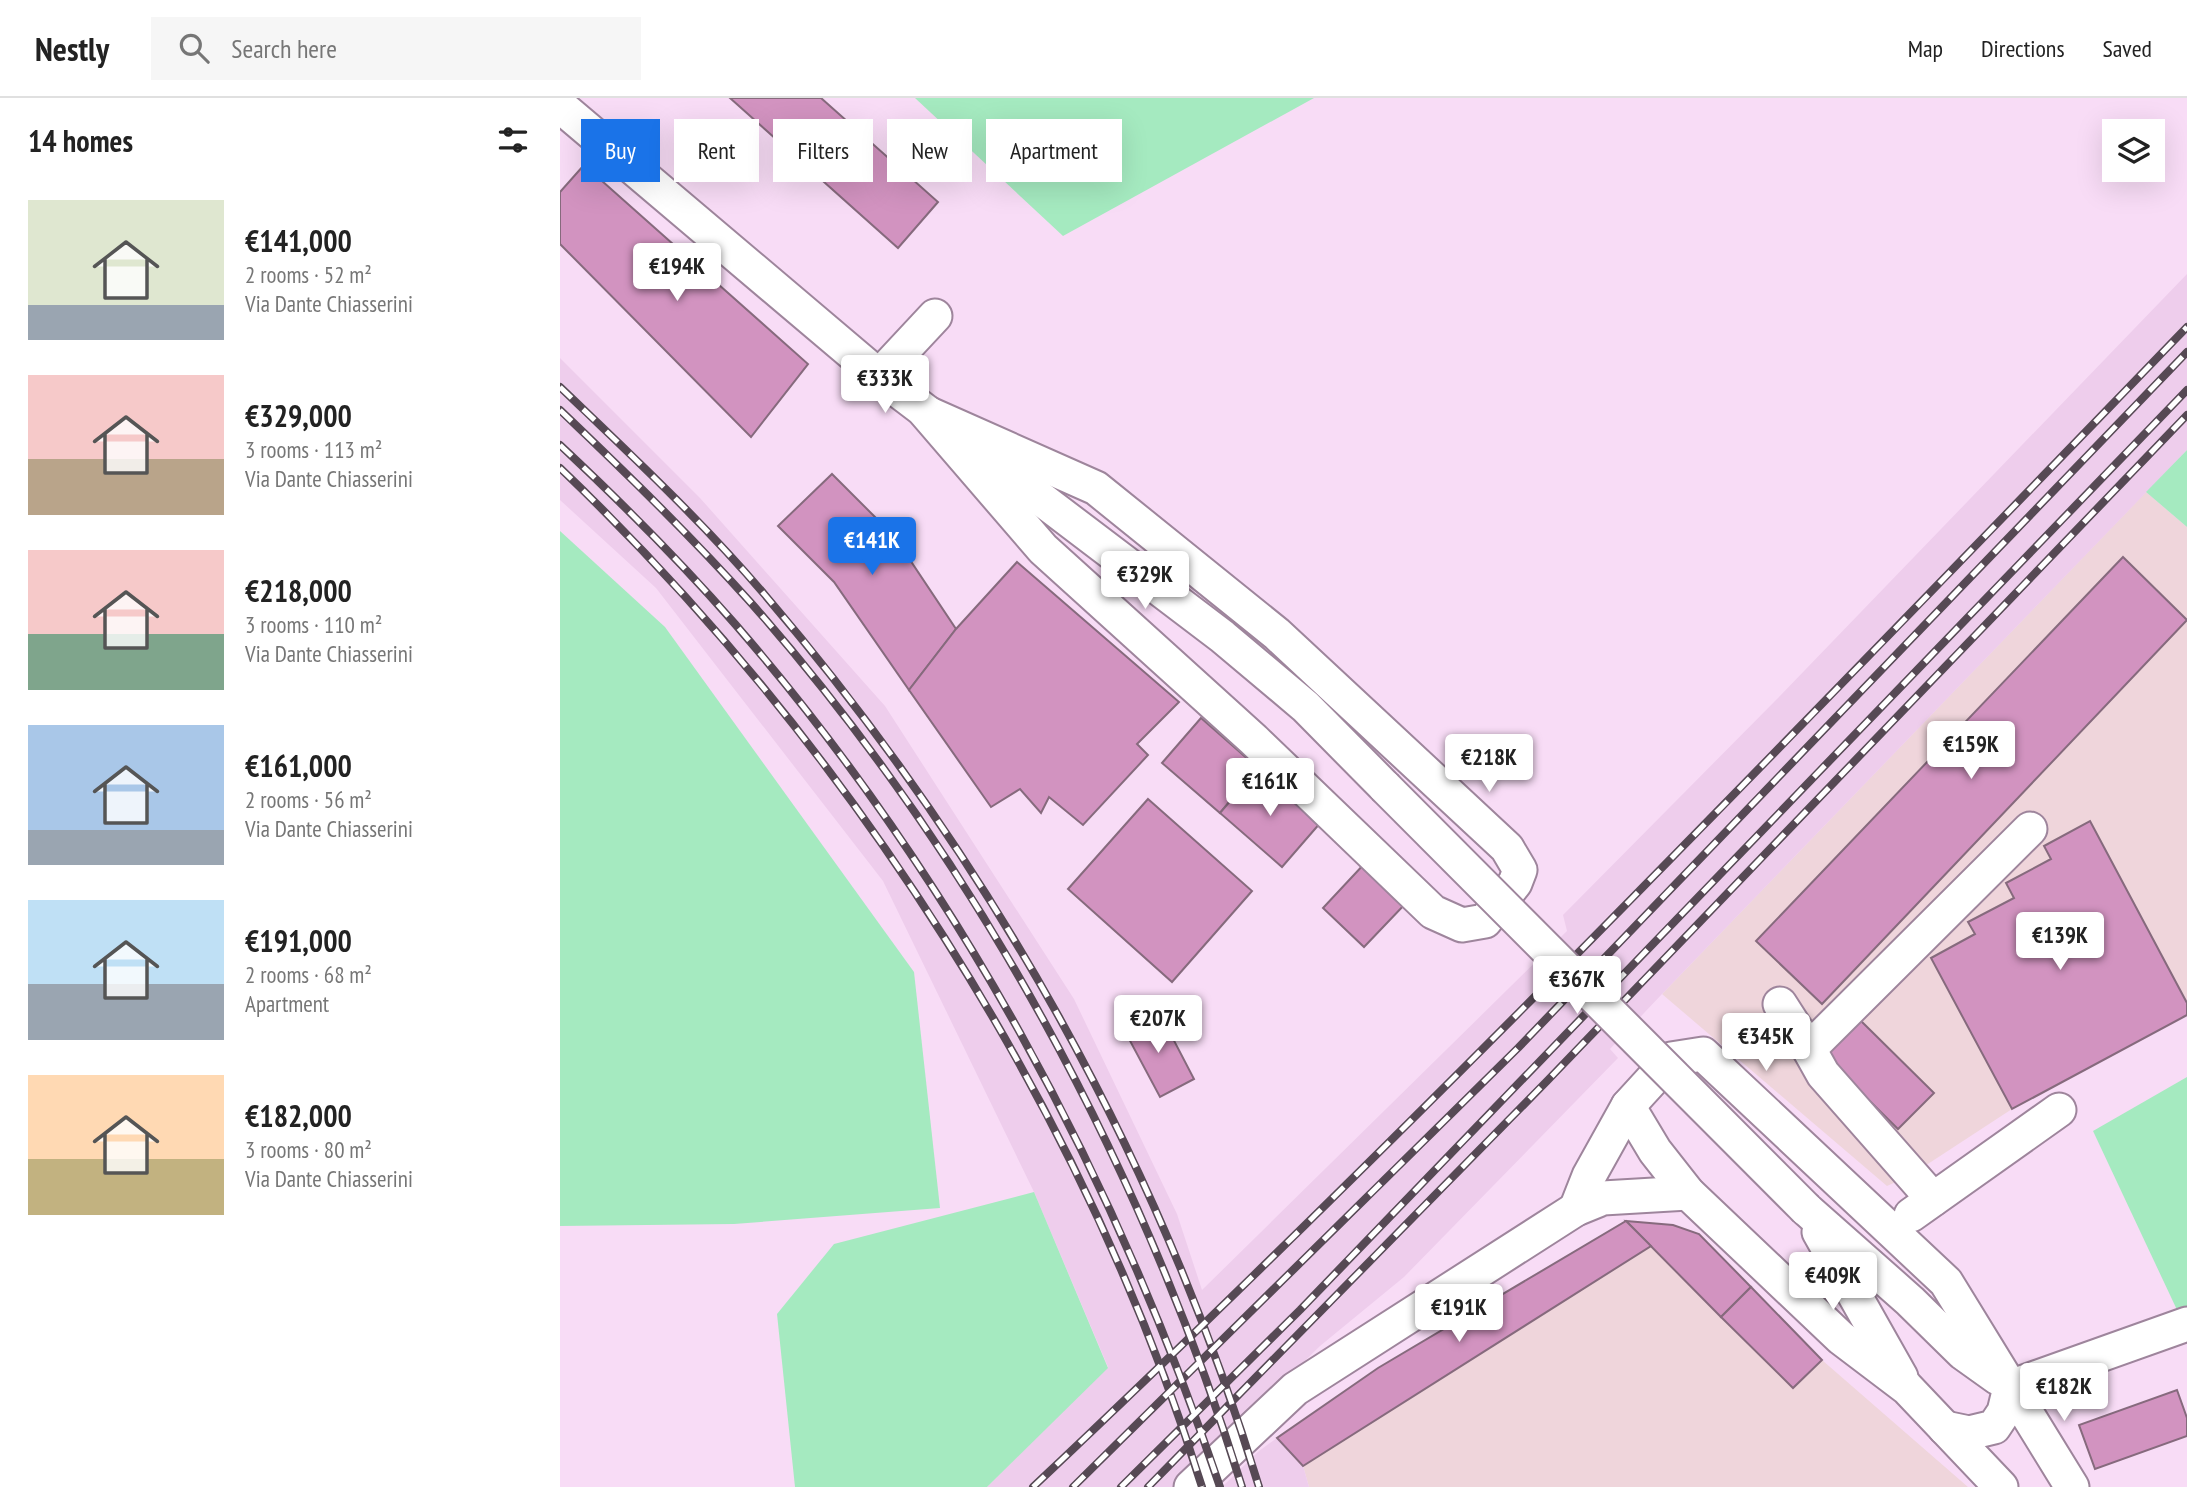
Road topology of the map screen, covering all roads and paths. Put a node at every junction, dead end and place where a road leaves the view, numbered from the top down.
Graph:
1 (560, 106) edge
2 (935, 316) dead end
3 (879, 376) junction
4 (925, 412) junction
5 (2030, 829) dead end
6 (1780, 1004) dead end
7 (1808, 1049) junction
8 (1628, 1106) junction
9 (2059, 1110) dead end
10 (1688, 1193) junction
11 (1576, 1209) junction
12 (1806, 1209) junction
13 (2187, 1324) edge
14 (2010, 1387) junction
15 (1907, 1388) junction
16 (1945, 1428) junction
17 (1191, 1487) edge
18 (2001, 1487) edge
19 (2072, 1487) edge

1 - 3 street
2 - 3 street
3 - 4 street
4 - 4 street
4 - 12 street, bridge
5 - 7 street
6 - 7 street
7 - 9 street
8 - 10 street
8 - 11 street
8 - 14 street
10 - 11 street
10 - 15 street
11 - 17 street
12 - 14 street
12 - 15 street
13 - 14 street
14 - 16 street
14 - 19 street
15 - 16 street
16 - 18 street

